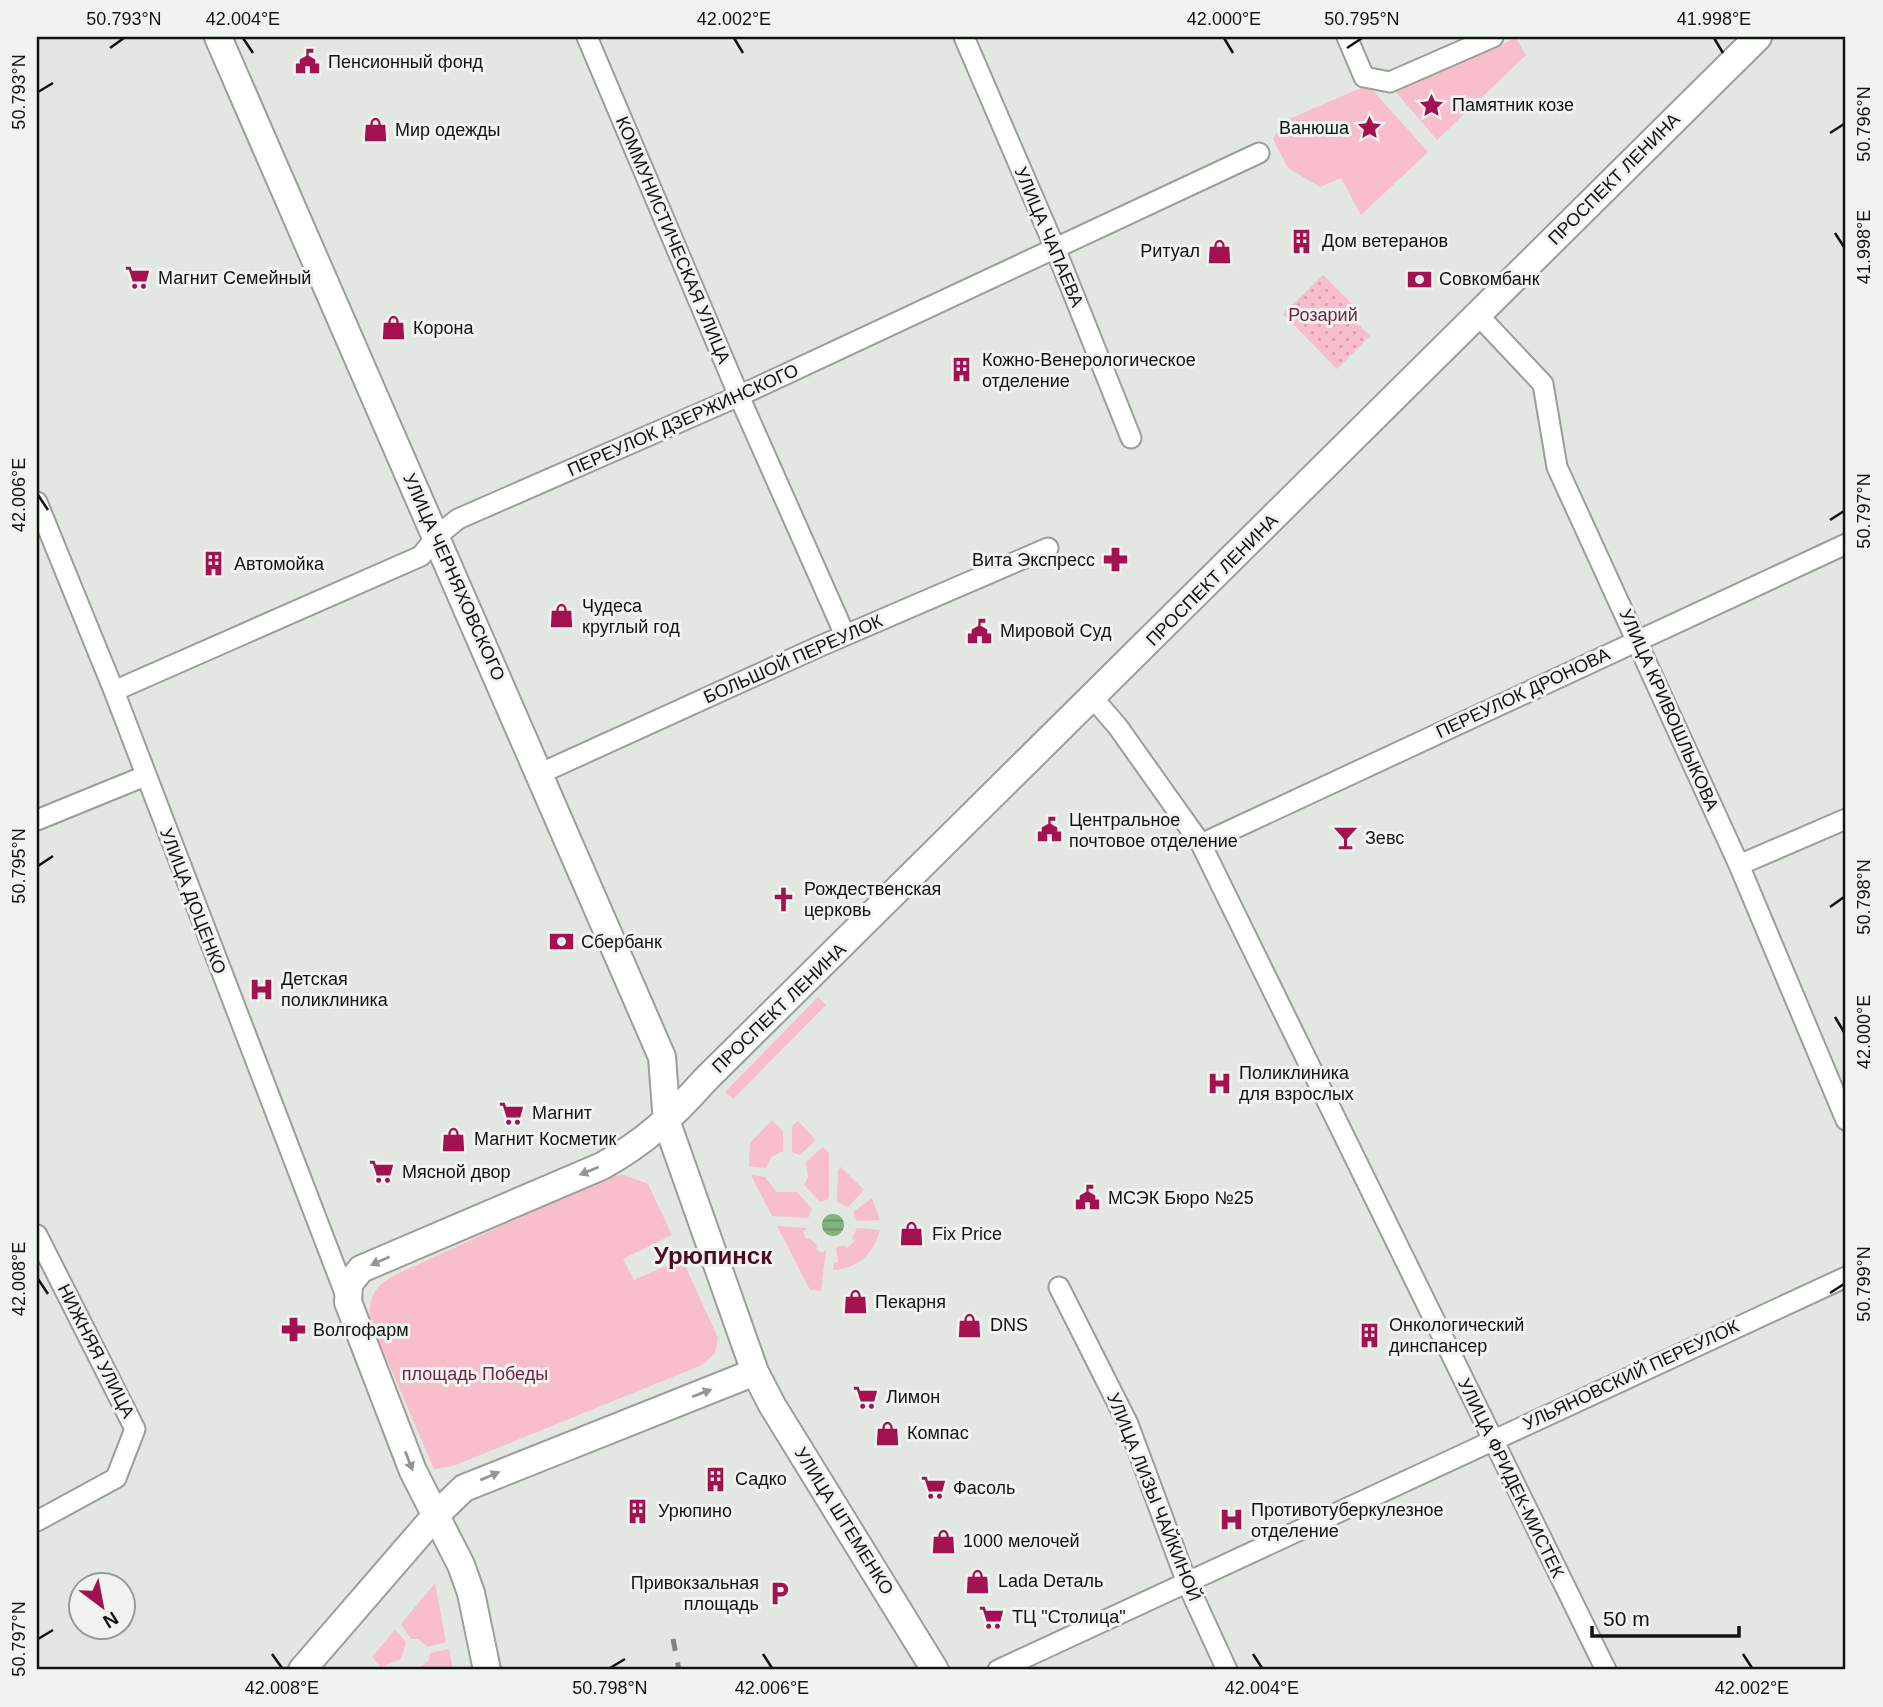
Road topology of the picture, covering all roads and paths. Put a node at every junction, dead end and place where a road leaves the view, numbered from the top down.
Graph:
1 (218, 37) edge
2 (587, 37) edge
3 (964, 37) edge
4 (1347, 37) edge
5 (1493, 37) edge
6 (1758, 37) edge
7 (1259, 153) dead end
8 (1055, 248) junction
9 (1478, 315) junction
10 (739, 397) junction
11 (1131, 438) dead end
12 (37, 502) edge
13 (437, 536) junction
14 (1846, 544) edge
15 (1048, 548) dead end
16 (845, 635) junction
17 (1636, 640) junction
18 (114, 691) junction
19 (1093, 698) junction
20 (539, 774) junction
21 (145, 776) junction
22 (1846, 819) edge
23 (37, 820) edge
24 (1201, 844) junction
25 (1739, 865) junction
26 (1846, 1120) edge
27 (667, 1123) junction
28 (37, 1235) edge
29 (1846, 1277) edge
30 (1059, 1287) dead end
31 (348, 1301) junction
32 (755, 1371) junction
33 (1492, 1439) junction
34 (436, 1515) junction
35 (37, 1521) edge
36 (1187, 1583) junction
37 (302, 1670) edge
38 (487, 1670) edge
39 (935, 1670) edge
40 (998, 1670) edge
41 (1227, 1670) edge
42 (1606, 1670) edge

1 - 13 main road, УЛИЦА ЧЕРНЯХОВСКОГО
2 - 10 street, КОММУНИСТИЧЕСКАЯ УЛИЦА
3 - 8 street, УЛИЦА ЧАПАЕВА
4 - 5 street
6 - 9 main road, ПРОСПЕКТ ЛЕНИНА
7 - 8 street, ПЕРЕУЛОК ДЗЕРЖИНСКОГО
8 - 10 street, ПЕРЕУЛОК ДЗЕРЖИНСКОГО
8 - 11 street, УЛИЦА ЧАПАЕВА
9 - 17 street, УЛИЦА КРИВОШЛЫКОВА
9 - 19 main road, ПРОСПЕКТ ЛЕНИНА
10 - 13 street, ПЕРЕУЛОК ДЗЕРЖИНСКОГО
10 - 16 street, КОММУНИСТИЧЕСКАЯ УЛИЦА
12 - 18 street, УЛИЦА ДОЦЕНКО
13 - 18 street, ПЕРЕУЛОК ДЗЕРЖИНСКОГО
13 - 20 main road, УЛИЦА ЧЕРНЯХОВСКОГО
14 - 17 street, ПЕРЕУЛОК ДРОНОВА
15 - 16 street, БОЛЬШОЙ ПЕРЕУЛОК
16 - 20 street, БОЛЬШОЙ ПЕРЕУЛОК
17 - 24 street, ПЕРЕУЛОК ДРОНОВА
17 - 25 street, УЛИЦА КРИВОШЛЫКОВА
18 - 21 street, УЛИЦА ДОЦЕНКО
19 - 24 street, УЛИЦА ФРИДЕК-МИСТЕК
19 - 27 main road, ПРОСПЕКТ ЛЕНИНА
20 - 27 main road, УЛИЦА ЧЕРНЯХОВСКОГО
21 - 23 street
21 - 31 street, УЛИЦА ДОЦЕНКО
22 - 25 street
24 - 33 street, УЛИЦА ФРИДЕК-МИСТЕК
25 - 26 street, УЛИЦА КРИВОШЛЫКОВА
27 -> 31 main road
27 - 32 main road
28 - 35 street, НИЖНЯЯ УЛИЦА
29 - 33 street, УЛЬЯНОВСКИЙ ПЕРЕУЛОК
30 - 36 street, УЛИЦА ЛИЗЫ ЧАЙКИНОЙ
31 -> 34 main road
34 -> 32 main road
32 - 39 main road, УЛИЦА ШТЕМЕНКО
33 - 36 street, УЛЬЯНОВСКИЙ ПЕРЕУЛОК
33 - 42 street, УЛИЦА ФРИДЕК-МИСТЕК
34 - 37 main road
34 - 38 main road
36 - 40 street, УЛЬЯНОВСКИЙ ПЕРЕУЛОК
36 - 41 street, УЛИЦА ЛИЗЫ ЧАЙКИНОЙ

